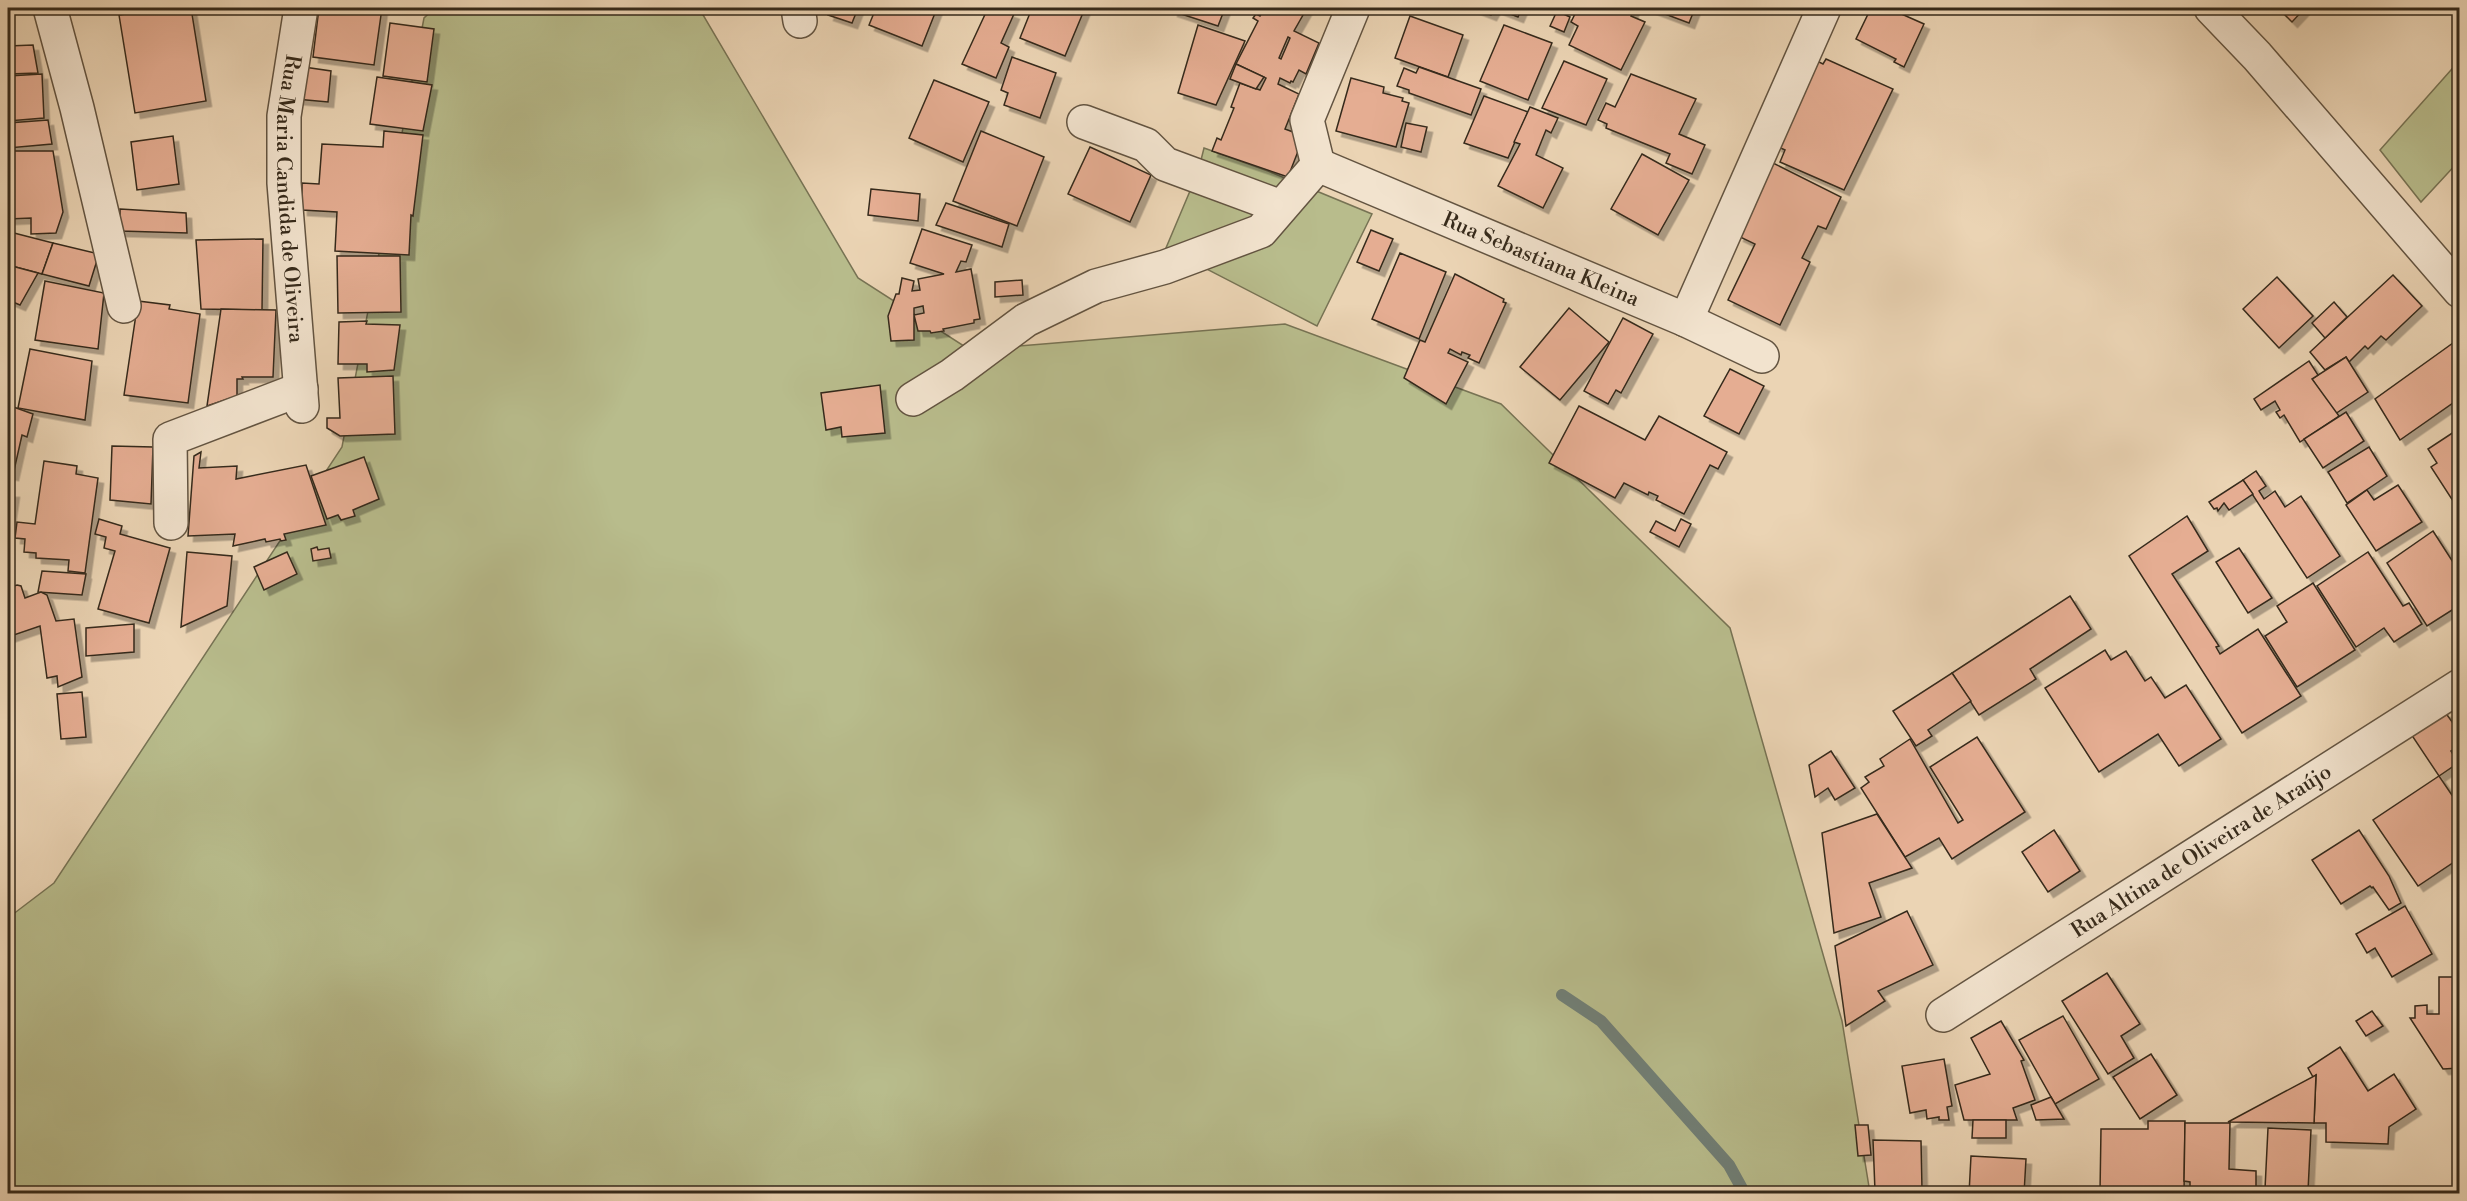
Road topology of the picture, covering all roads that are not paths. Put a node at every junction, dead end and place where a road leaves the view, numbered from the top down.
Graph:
1 (50, 8) edge
2 (301, 8) edge
3 (1353, 8) edge
4 (1824, 8) edge
5 (2211, 8) edge
6 (1084, 122) dead end
7 (1318, 165) junction
8 (1281, 207) junction
9 (2460, 291) edge
10 (124, 306) dead end
11 (1686, 320) junction
12 (1762, 356) dead end
13 (913, 399) dead end
14 (171, 523) dead end
15 (2460, 686) edge
16 (1943, 1015) dead end

1 - 10 street
2 - 14 street, Rua Maria Candida de Oliveira
3 - 7 street
4 - 11 street
5 - 9 street
6 - 8 street
7 - 8 street
7 - 11 street, Rua Sebastiana Kleina
8 - 13 street
11 - 12 street, Rua Sebastiana Kleina
15 - 16 street, Rua Altina de Oliveira de Araújo

